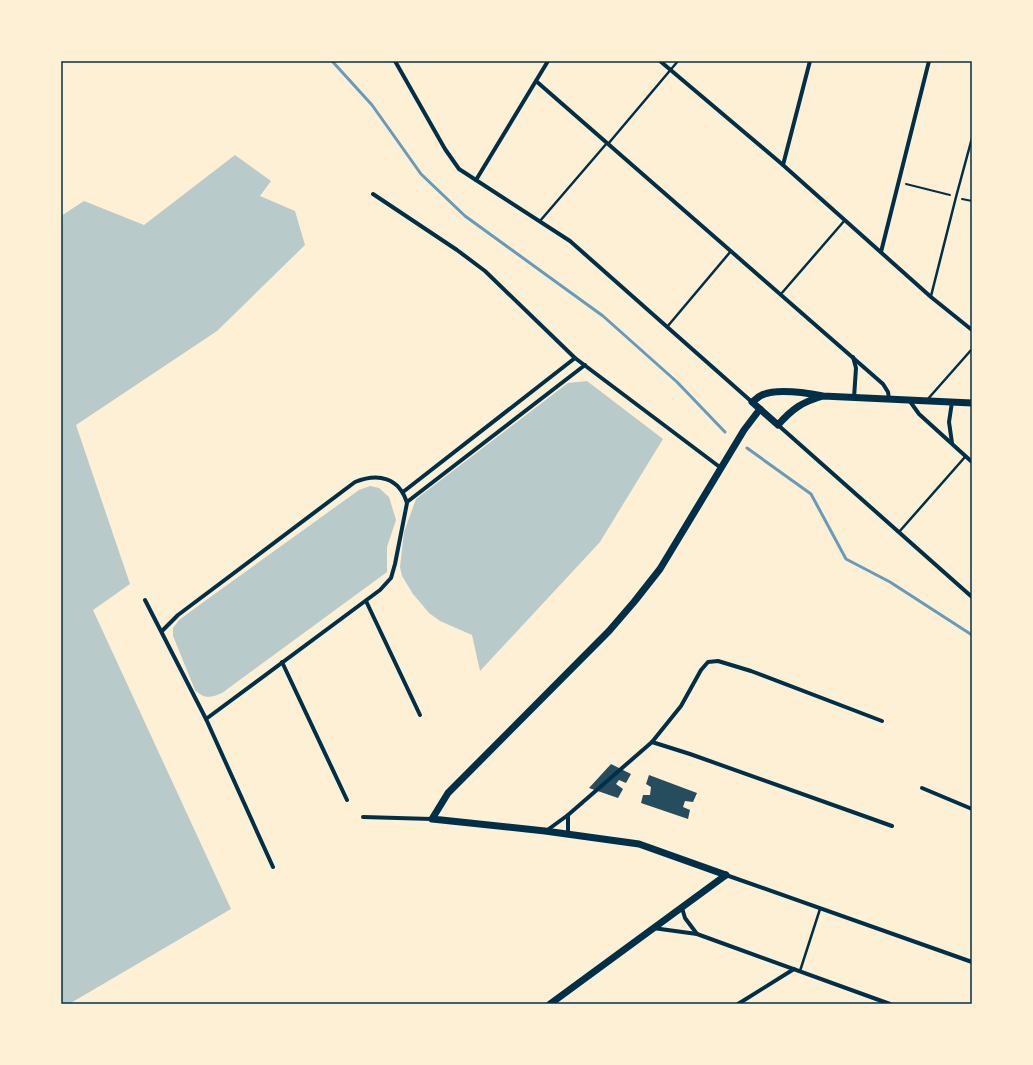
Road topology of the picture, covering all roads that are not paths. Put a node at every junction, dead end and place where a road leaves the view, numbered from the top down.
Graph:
1 (395, 61) edge
2 (548, 61) edge
3 (660, 61) edge
4 (678, 61) edge
5 (810, 61) edge
6 (929, 61) edge
7 (671, 70) junction
8 (536, 81) junction
9 (972, 138) edge
10 (608, 143) junction
11 (783, 166) junction
12 (476, 180) junction
13 (373, 194) dead end
14 (845, 220) junction
15 (540, 221) junction
16 (731, 251) junction
17 (881, 252) junction
18 (781, 294) junction
19 (931, 297) junction
20 (667, 327) junction
21 (972, 330) edge
22 (972, 349) edge
23 (853, 357) junction
24 (575, 358) junction
25 (585, 365) junction
26 (823, 396) junction
27 (854, 398) junction
28 (889, 399) junction
29 (909, 400) junction
30 (926, 401) junction
31 (752, 402) junction
32 (952, 402) junction
33 (972, 403) edge
34 (760, 409) junction
35 (778, 425) junction
36 (952, 444) junction
37 (966, 456) junction
38 (972, 462) edge
39 (721, 468) junction
40 (404, 494) junction
41 (407, 502) junction
42 (899, 532) junction
43 (972, 597) edge
44 (145, 600) dead end
45 (366, 601) junction
46 (162, 631) junction
47 (282, 662) junction
48 (420, 715) dead end
49 (206, 719) junction
50 (882, 721) dead end
51 (652, 742) junction
52 (922, 788) dead end
53 (347, 800) dead end
54 (972, 809) edge
55 (568, 815) junction
56 (363, 817) dead end
57 (432, 820) junction
58 (892, 826) dead end
59 (545, 831) junction
60 (568, 834) junction
61 (273, 867) dead end
62 (726, 875) junction
63 (682, 908) junction
64 (820, 909) junction
65 (653, 928) junction
66 (697, 934) junction
67 (972, 962) edge
68 (794, 969) junction
69 (800, 971) junction
70 (550, 1004) edge
71 (738, 1004) edge
72 (890, 1004) edge

1 - 12 street
2 - 8 street
3 - 7 street
4 - 7 lane
5 - 11 street
6 - 17 street
7 - 10 lane
7 - 11 street
8 - 10 street
8 - 12 street
9 - 19 lane
10 - 15 lane
10 - 16 street
11 - 14 street
12 - 15 street
13 - 24 street
14 - 17 street
14 - 18 lane
15 - 20 street
16 - 18 street
16 - 20 lane
17 - 19 street
18 - 23 street
19 - 21 street
20 - 31 street
22 - 30 lane
23 - 27 street
23 - 28 street
24 - 25 street
24 - 40 street
25 - 39 street
25 - 41 street
26 - 27 main road
26 - 31 main road
26 - 35 main road
27 - 28 main road
28 - 29 main road
29 - 30 main road
29 - 36 street
30 - 32 main road
31 - 34 main road
32 - 33 main road
32 - 36 street
34 - 35 main road
34 - 39 main road
35 - 42 street
36 - 37 street
37 - 38 street
37 - 42 lane
39 - 57 main road
40 - 41 street
40 - 46 street
41 - 45 street
42 - 43 street
44 - 46 street
45 - 47 street
45 - 48 street
46 - 49 street
47 - 49 street
47 - 53 street
49 - 61 street
50 - 51 street
51 - 55 street
51 - 58 street
52 - 54 street
55 - 59 street
55 - 60 street
56 - 57 street
57 - 59 main road
59 - 60 main road
60 - 62 main road
62 - 63 main road
62 - 64 street
63 - 65 main road
63 - 66 street
64 - 67 street
64 - 69 lane
65 - 66 street
65 - 70 main road
66 - 68 street
68 - 69 street
68 - 71 street
69 - 72 street

